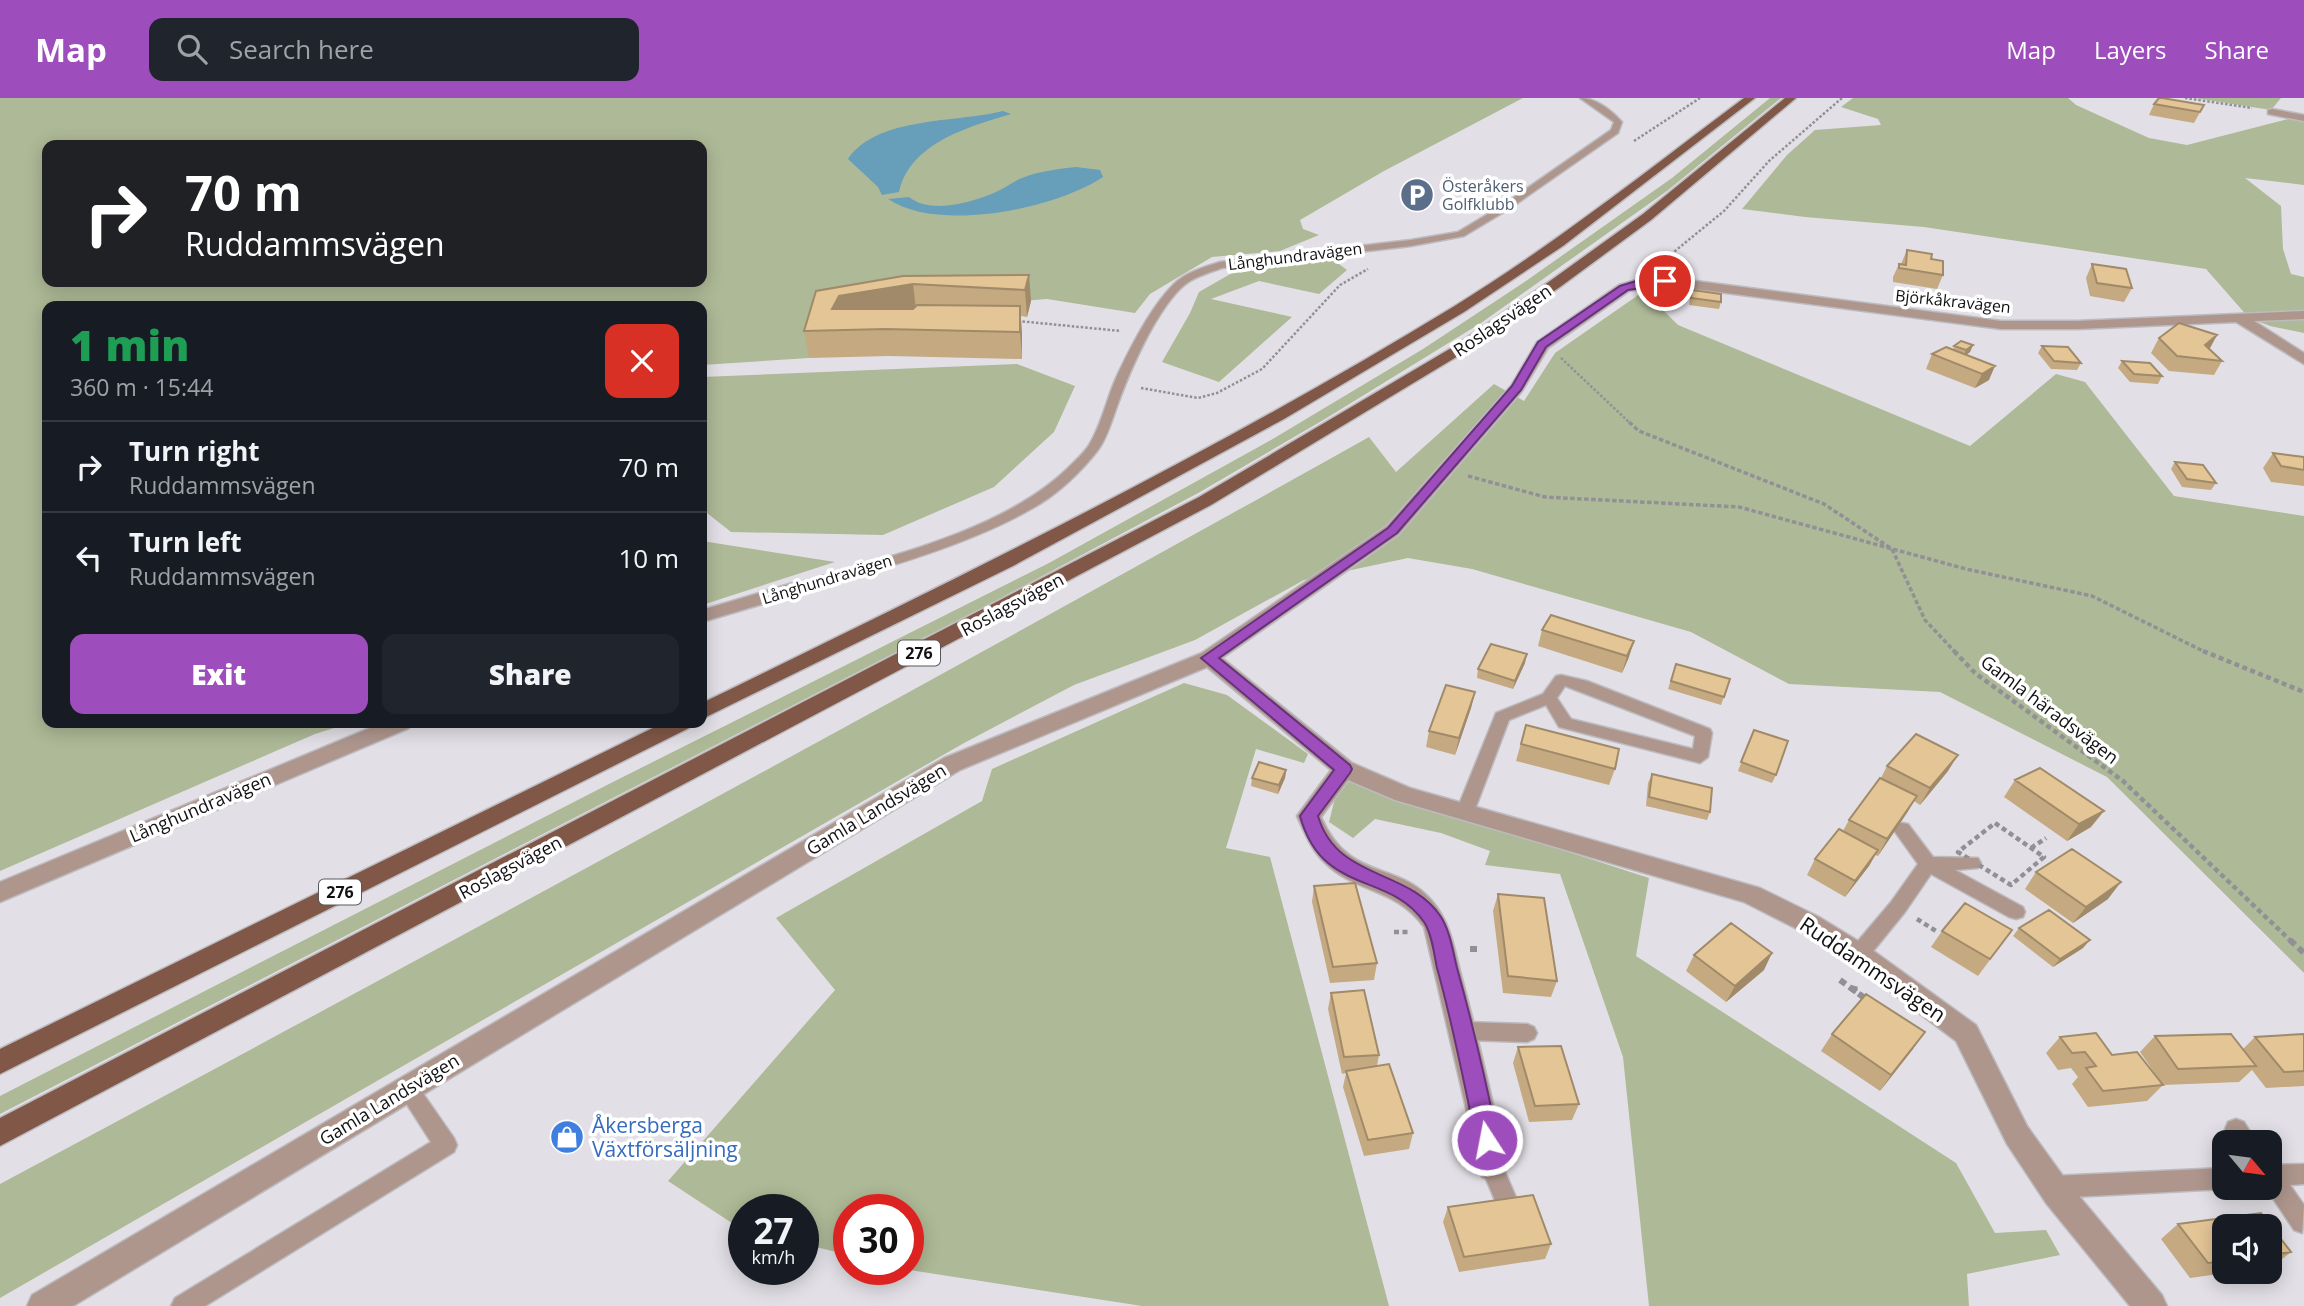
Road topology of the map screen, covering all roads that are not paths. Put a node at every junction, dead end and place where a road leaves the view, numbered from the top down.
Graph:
1 (1584, 98) edge
2 (1750, 98) edge
3 (1791, 98) edge
4 (2272, 112) road end
5 (2304, 118) edge
6 (1657, 282) joint
7 (2304, 315) edge
8 (2238, 317) junction
9 (2304, 360) edge
10 (796, 588) joint
11 (707, 615) edge
12 (1209, 658) junction
13 (1549, 698) junction
14 (707, 710) edge
15 (389, 728) edge
16 (671, 728) edge
17 (1344, 769) junction
18 (1465, 812) junction
19 (1902, 829) edge
20 (1965, 858) road end
21 (1928, 864) junction
22 (0, 892) edge
23 (2016, 912) dead end
24 (1859, 954) junction
25 (1465, 1031) junction
26 (1527, 1032) dead end
27 (0, 1062) edge
28 (408, 1088) junction
29 (0, 1133) edge
30 (1492, 1167) joint
31 (2304, 1174) edge
32 (2282, 1175) edge
33 (2212, 1179) edge
34 (2053, 1187) junction
35 (2282, 1193) edge
36 (1507, 1202) edge
37 (2302, 1222) edge
38 (43, 1306) edge
39 (183, 1306) edge
40 (2151, 1306) edge

1 - 10 lane, Långhundravägen
2 - 14 main road, Roslagsvägen / 276
3 - 29 main road, Roslagsvägen / 276
4 - 5 street
6 - 8 street, Björkåkravägen
6 - 12 street, Gamla Landsvägen
7 - 8 street, Björkåkravägen
8 - 9 street
10 - 11 street, Långhundravägen
12 - 17 street, Ruddammsvägen
12 - 28 street, Gamla Landsvägen
13 - 13 lane
13 - 18 lane
15 - 22 street, Långhundravägen
16 - 27 main road, 276
17 - 18 street, Ruddammsvägen
17 - 25 street
18 - 24 street, Ruddammsvägen
19 - 21 lane
20 - 21 lane
21 - 23 lane
21 - 24 lane
24 - 34 street, Ruddammsvägen
25 - 26 lane
25 - 30 street
28 - 38 street, Gamla Landsvägen
28 - 39 lane
30 - 36 lane
31 - 32 lane
33 - 34 lane
34 - 40 street, Ruddammsvägen
35 - 37 lane

